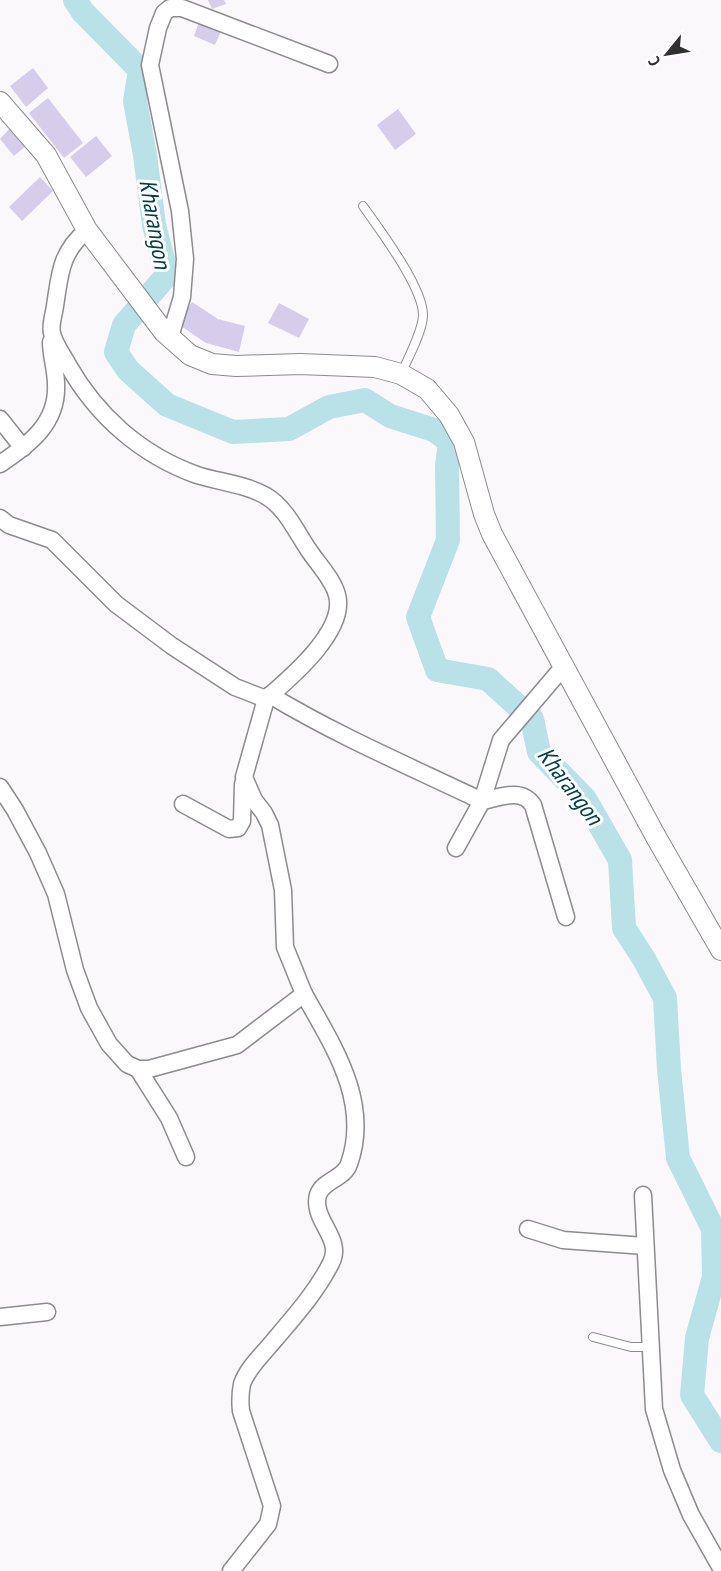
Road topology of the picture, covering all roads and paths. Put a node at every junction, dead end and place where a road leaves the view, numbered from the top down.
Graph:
1 (329, 64) dead end
2 (0, 102) edge
3 (363, 206) dead end
4 (87, 230) junction
5 (51, 331) junction
6 (167, 335) junction
7 (401, 374) junction
8 (0, 419) edge
9 (22, 448) junction
10 (0, 464) edge
11 (0, 518) edge
12 (564, 666) junction
13 (268, 697) junction
14 (244, 777) junction
15 (0, 787) edge
16 (482, 801) junction
17 (183, 804) dead end
18 (456, 848) dead end
19 (566, 917) dead end
20 (721, 950) edge
21 (304, 994) junction
22 (138, 1069) junction
23 (186, 1157) dead end
24 (643, 1195) dead end
25 (528, 1229) dead end
26 (645, 1246) junction
27 (47, 1312) dead end
28 (0, 1317) edge
29 (593, 1337) dead end
30 (649, 1347) junction
31 (721, 1568) edge
32 (231, 1571) edge

1 - 6 street
2 - 4 street
3 - 7 lane
4 - 5 street
4 - 6 street
5 - 9 street
5 - 13 street
6 - 7 street
7 - 12 street
8 - 9 street
9 - 10 street
11 - 13 street
12 - 16 street
12 - 20 street
13 - 14 street
13 - 16 street
14 - 17 street
14 - 21 street
15 - 22 street
16 - 18 street
16 - 19 street
21 - 22 street
21 - 32 street
22 - 23 street
24 - 26 street
25 - 26 street
26 - 30 street
27 - 28 street
29 - 30 lane
30 - 31 street

